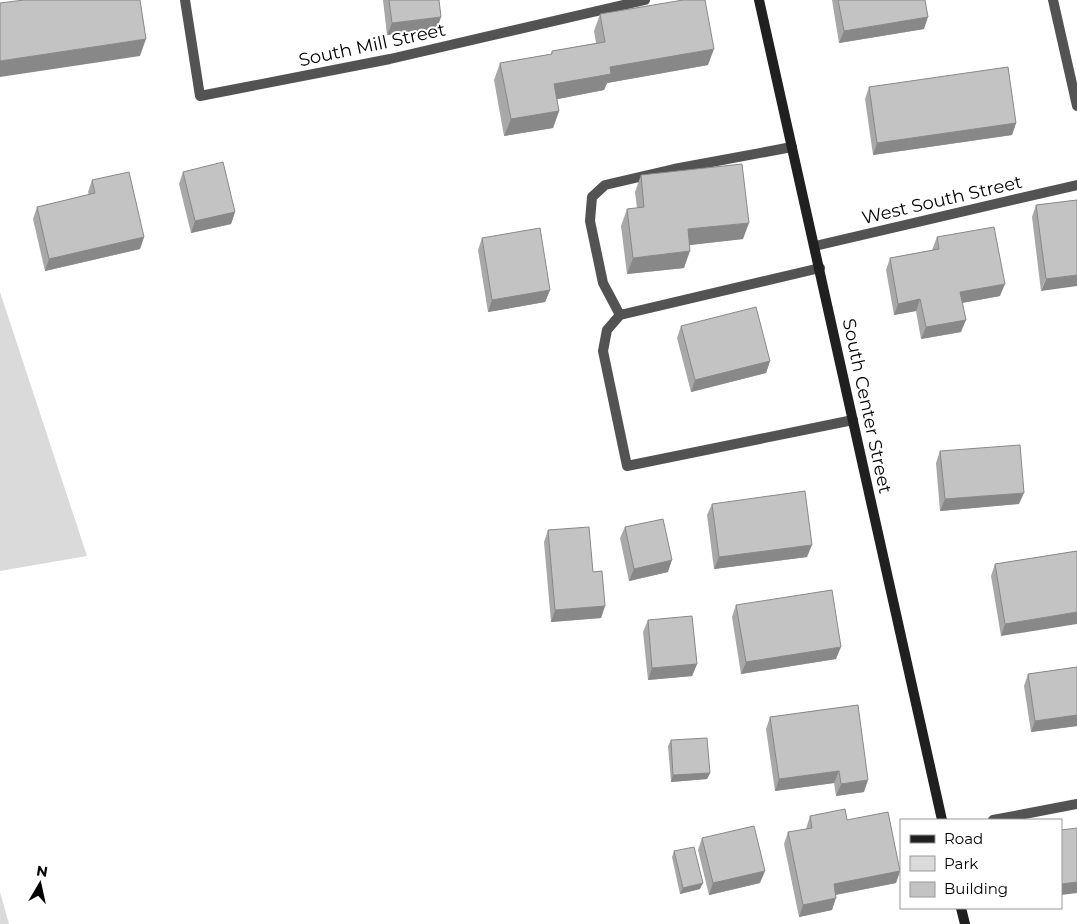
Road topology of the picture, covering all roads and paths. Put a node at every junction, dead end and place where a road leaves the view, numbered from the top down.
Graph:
1 (185, 0) edge
2 (645, 0) edge
3 (759, 0) edge
4 (1053, 0) edge
5 (1077, 106) edge
6 (792, 147) junction
7 (1077, 185) edge
8 (815, 246) junction
9 (820, 268) junction
10 (620, 315) junction
11 (853, 420) junction
12 (1077, 804) edge
13 (942, 819) edge
14 (998, 819) edge
15 (962, 909) edge
16 (965, 924) edge

1 - 2 street, South Mill Street
3 - 6 main road, South Center Street
4 - 5 street
6 - 8 main road, South Center Street
6 - 10 street
7 - 8 street, West South Street
8 - 9 main road, South Center Street
9 - 10 street
9 - 11 main road, South Center Street
10 - 11 street
11 - 13 main road, South Center Street
12 - 14 street
15 - 16 main road

